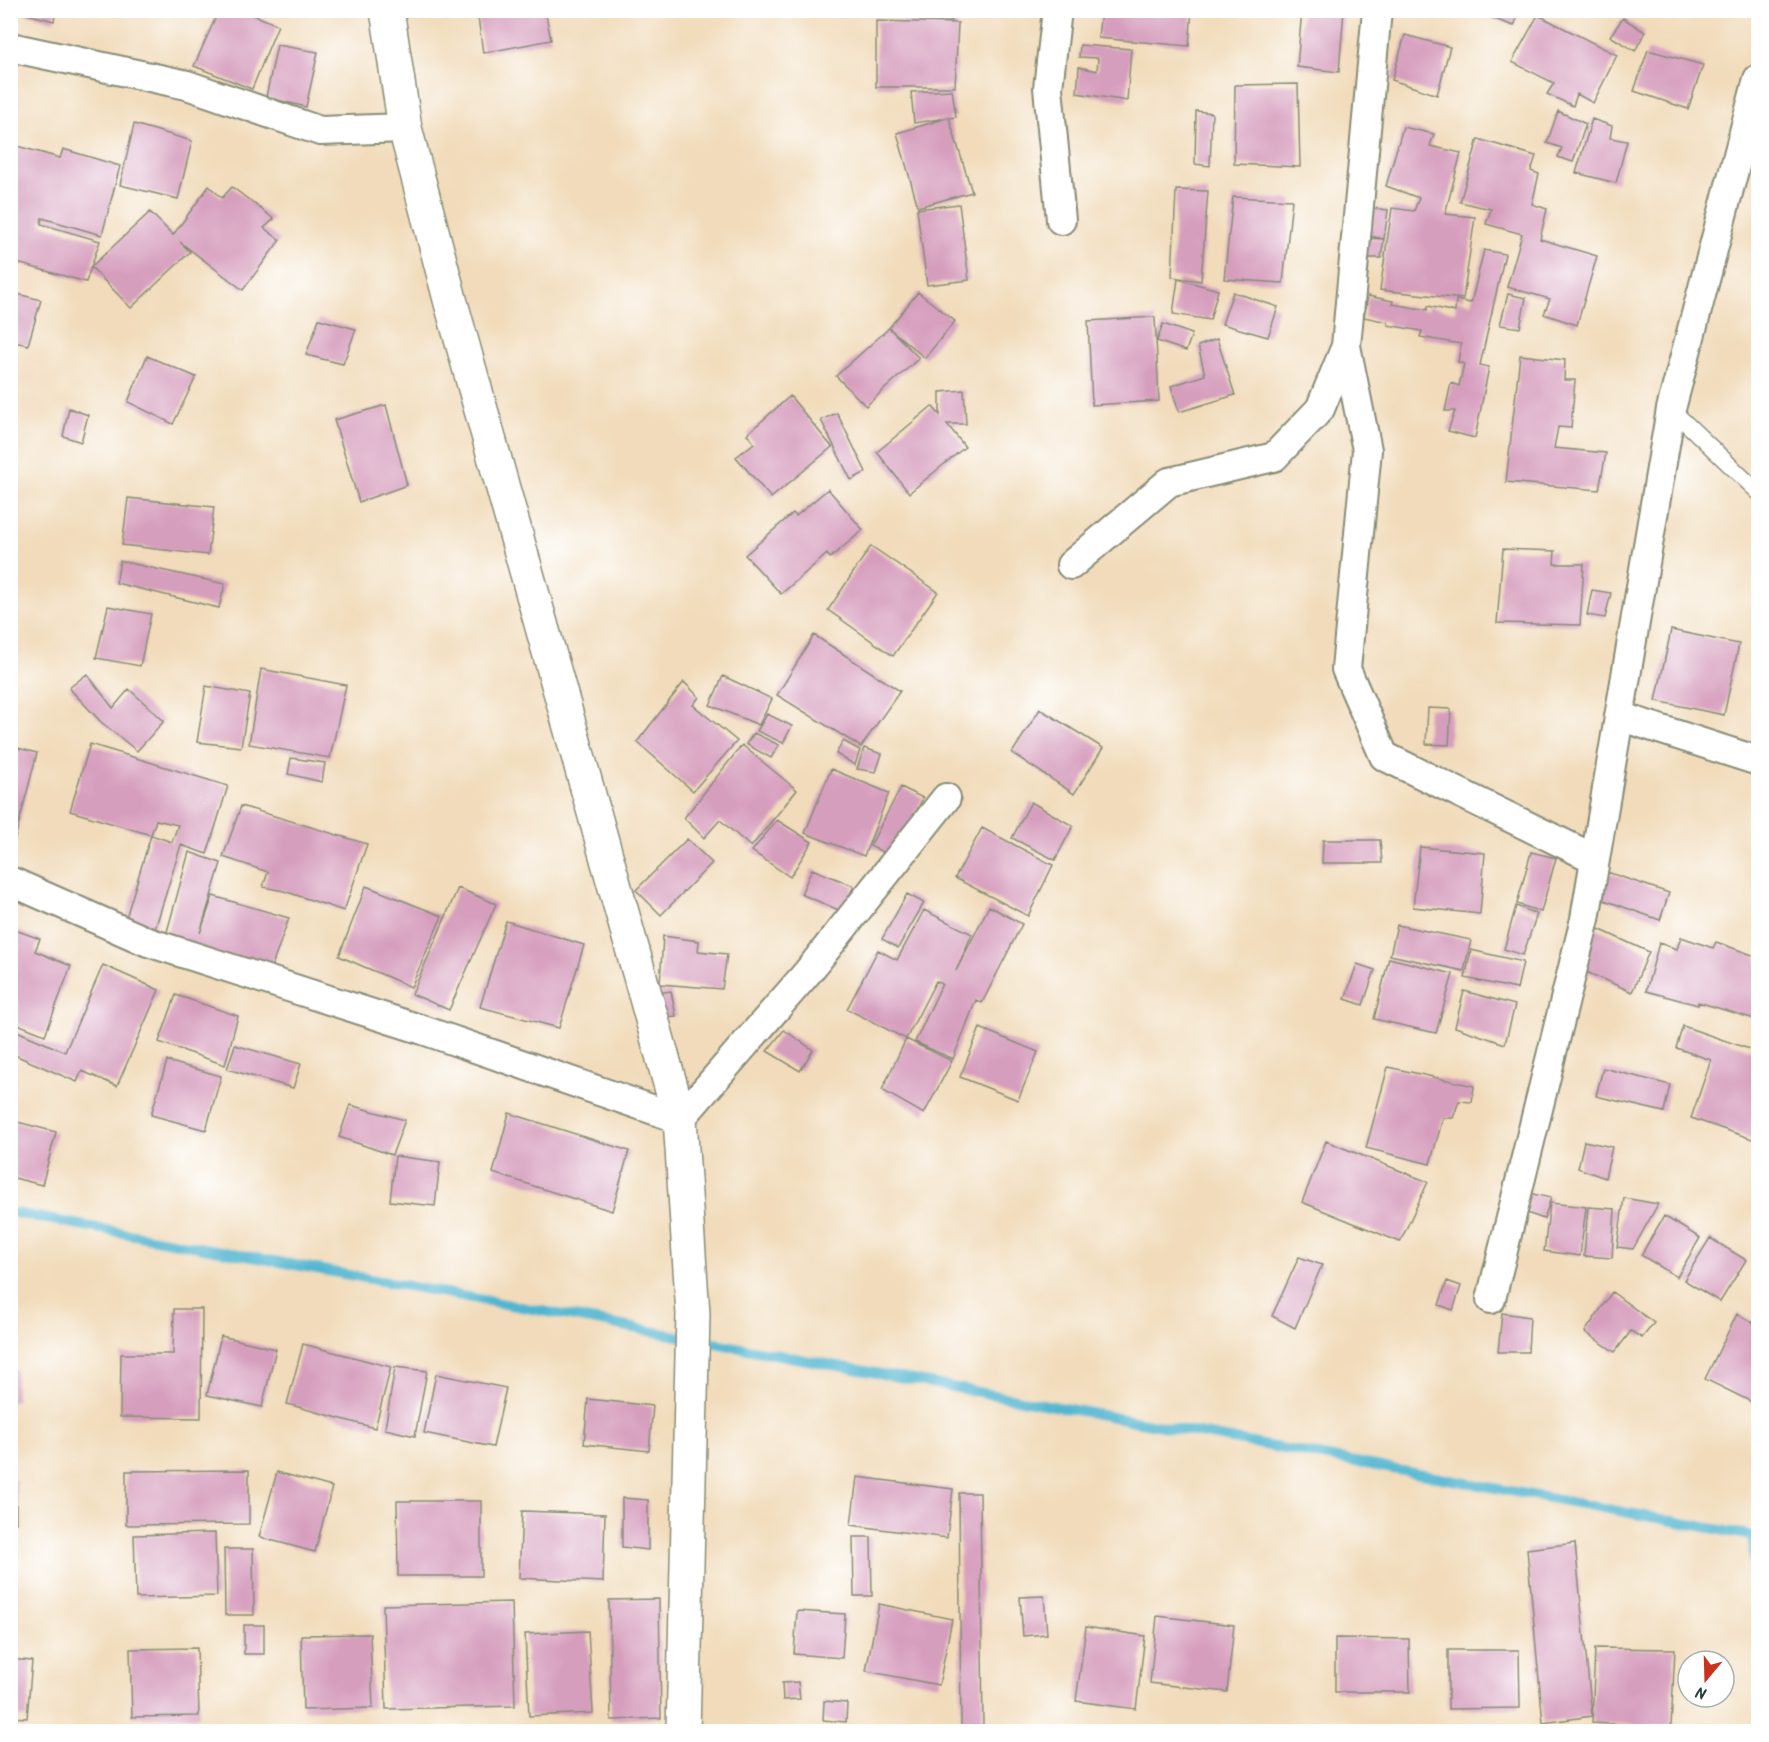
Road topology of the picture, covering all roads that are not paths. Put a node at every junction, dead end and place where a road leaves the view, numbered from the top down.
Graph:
1 (387, 10) edge
2 (1057, 10) edge
3 (1377, 10) edge
4 (10, 47) edge
5 (1758, 79) edge
6 (405, 128) junction
7 (1060, 220) dead end
8 (1346, 346) junction
9 (1671, 409) junction
10 (1758, 492) edge
11 (1071, 565) dead end
12 (1619, 716) junction
13 (1758, 761) edge
14 (946, 798) dead end
15 (1595, 859) junction
16 (10, 881) edge
17 (680, 1119) junction
18 (1491, 1299) dead end
19 (684, 1731) edge

1 - 6 street
2 - 7 street
3 - 8 street
4 - 6 street
5 - 9 street
6 - 17 street
8 - 11 street
8 - 15 street
9 - 10 lane
9 - 12 street
12 - 13 street
12 - 15 street
14 - 17 street
15 - 18 street
16 - 17 street
17 - 19 street

